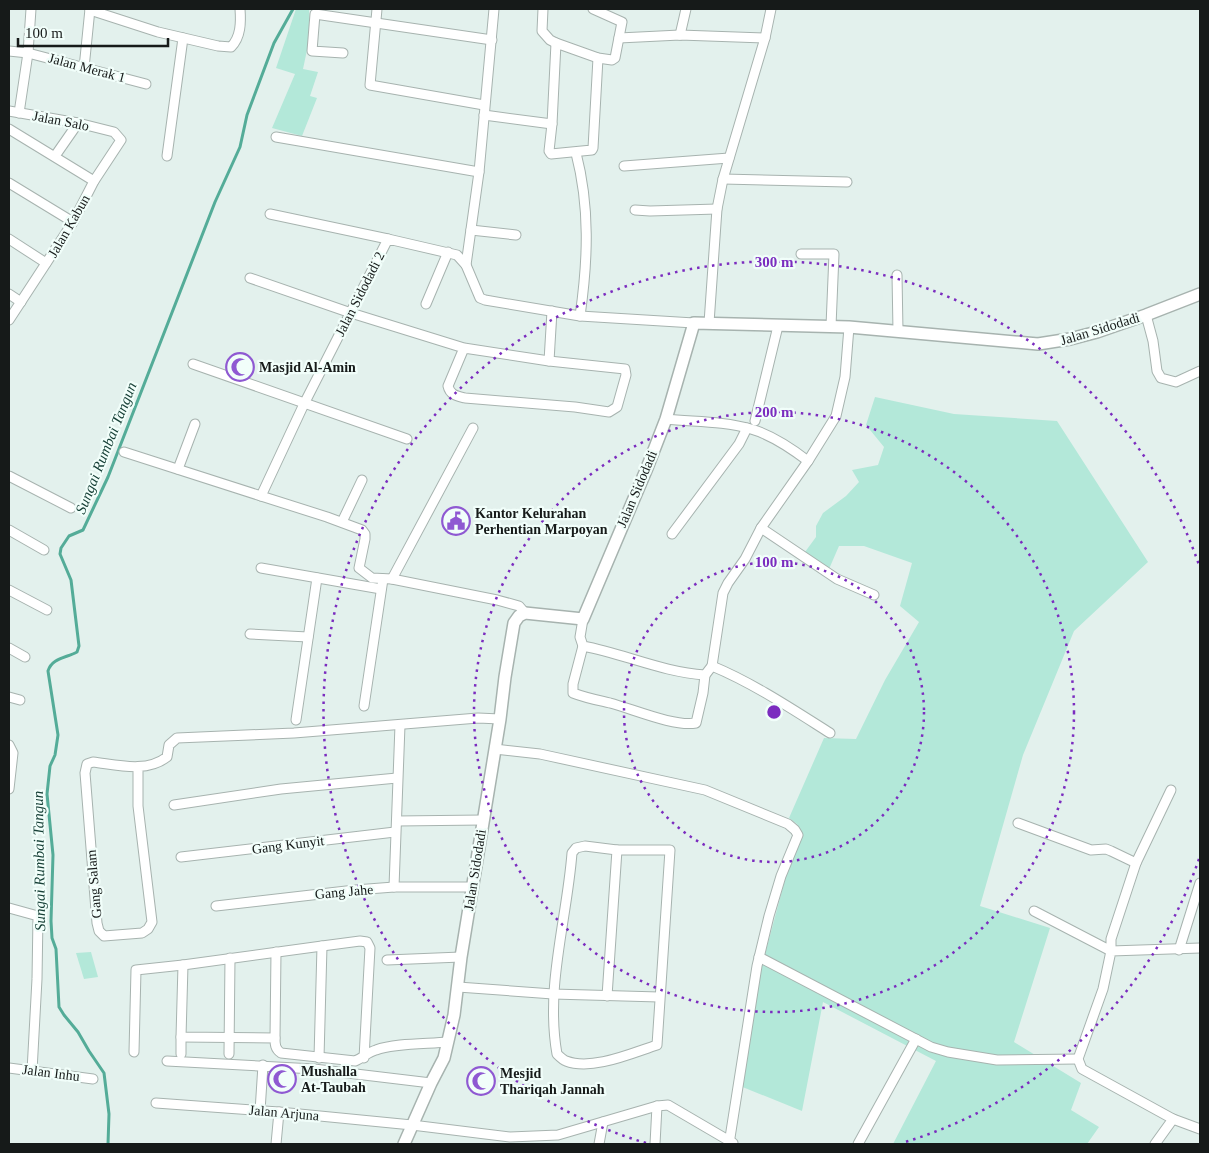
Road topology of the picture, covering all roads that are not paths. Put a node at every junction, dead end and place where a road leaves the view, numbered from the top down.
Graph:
1 (31, 9) edge
2 (240, 9) edge
3 (377, 9) edge
4 (494, 9) edge
5 (543, 9) edge
6 (593, 9) edge
7 (686, 9) edge
8 (771, 9) edge
9 (90, 10) edge
10 (375, 23) junction
11 (680, 35) junction
12 (183, 38) junction
13 (619, 38) junction
14 (765, 38) junction
15 (492, 40) junction
16 (556, 43) junction
17 (9, 51) edge
18 (28, 53) junction
19 (343, 53) dead end
20 (598, 58) junction
21 (84, 68) junction
22 (146, 84) dead end
23 (484, 105) junction
24 (9, 111) edge
25 (19, 113) junction
26 (484, 116) junction
27 (78, 123) junction
28 (552, 124) junction
29 (9, 129) edge
30 (114, 132) joint
31 (276, 137) dead end
32 (576, 153) junction
33 (55, 156) junction
34 (167, 156) dead end
35 (729, 158) junction
36 (624, 166) dead end
37 (479, 172) junction
38 (723, 179) junction
39 (94, 181) junction
40 (847, 182) dead end
41 (9, 183) edge
42 (718, 209) junction
43 (635, 210) dead end
44 (270, 214) dead end
45 (73, 222) junction
46 (471, 230) junction
47 (516, 235) dead end
48 (9, 239) edge
49 (388, 240) junction
50 (448, 252) junction
51 (801, 254) dead end
52 (46, 264) junction
53 (466, 265) junction
54 (897, 275) dead end
55 (250, 278) dead end
56 (9, 294) edge
57 (1200, 294) edge
58 (21, 302) junction
59 (426, 304) dead end
60 (552, 311) junction
61 (351, 313) junction
62 (1146, 315) junction
63 (580, 316) junction
64 (9, 320) edge
65 (694, 323) junction
66 (709, 323) junction
67 (778, 326) junction
68 (831, 326) junction
69 (849, 327) junction
70 (898, 331) junction
71 (464, 348) junction
72 (549, 361) junction
73 (192, 364) dead end
74 (1200, 371) edge
75 (304, 404) junction
76 (666, 419) junction
77 (754, 421) dead end
78 (195, 424) dead end
79 (473, 428) dead end
80 (747, 428) junction
81 (407, 439) dead end
82 (124, 452) dead end
83 (808, 460) junction
84 (178, 469) junction
85 (9, 476) edge
86 (362, 480) dead end
87 (261, 496) junction
88 (71, 508) dead end
89 (342, 522) junction
90 (761, 528) junction
91 (9, 530) edge
92 (672, 534) dead end
93 (44, 550) dead end
94 (261, 568) dead end
95 (317, 578) junction
96 (387, 579) junction
97 (381, 589) junction
98 (9, 590) edge
99 (874, 595) dead end
100 (47, 610) dead end
101 (525, 613) junction
102 (583, 619) junction
103 (250, 634) dead end
104 (308, 637) junction
105 (583, 646) junction
106 (9, 648) edge
107 (25, 657) dead end
108 (712, 666) junction
109 (705, 675) junction
110 (9, 697) edge
111 (20, 700) dead end
112 (364, 706) dead end
113 (500, 719) junction
114 (296, 720) dead end
115 (400, 725) junction
116 (830, 733) dead end
117 (9, 745) edge
118 (495, 749) junction
119 (138, 768) junction
120 (397, 778) junction
121 (9, 789) edge
122 (1172, 790) dead end
123 (174, 804) dead end
124 (483, 820) junction
125 (397, 821) junction
126 (1018, 823) dead end
127 (395, 832) junction
128 (617, 850) junction
129 (181, 857) dead end
130 (1136, 863) junction
131 (1200, 883) edge
132 (394, 887) junction
133 (472, 887) junction
134 (216, 906) dead end
135 (9, 908) edge
136 (1034, 911) dead end
137 (322, 946) junction
138 (1200, 948) edge
139 (1178, 950) junction
140 (1111, 951) junction
141 (276, 952) junction
142 (461, 957) junction
143 (230, 958) junction
144 (759, 958) junction
145 (387, 960) dead end
146 (183, 965) junction
147 (458, 987) junction
148 (553, 994) junction
149 (607, 996) junction
150 (659, 997) junction
151 (181, 1037) junction
152 (229, 1037) junction
153 (275, 1038) junction
154 (916, 1039) junction
155 (448, 1042) junction
156 (134, 1052) dead end
157 (181, 1054) dead end
158 (229, 1054) dead end
159 (319, 1058) junction
160 (364, 1058) junction
161 (1078, 1059) junction
162 (167, 1061) dead end
163 (263, 1065) junction
164 (9, 1068) edge
165 (32, 1071) junction
166 (93, 1079) dead end
167 (431, 1083) junction
168 (156, 1103) dead end
169 (658, 1106) junction
170 (260, 1111) junction
171 (279, 1112) junction
172 (1173, 1120) junction
173 (603, 1122) junction
174 (412, 1125) junction
175 (1200, 1129) edge
176 (731, 1143) edge
177 (276, 1144) edge
178 (404, 1144) edge
179 (599, 1144) edge
180 (655, 1144) edge
181 (858, 1144) edge
182 (1155, 1144) edge

1 - 18 street
2 - 12 street
3 - 10 street
4 - 15 street
5 - 16 street
6 - 13 street
7 - 11 street
8 - 14 street
9 - 12 street
9 - 21 street
10 - 15 street
10 - 19 street
10 - 23 street
11 - 13 street
11 - 14 street
12 - 34 street
13 - 20 street
14 - 35 street
15 - 23 street
16 - 20 street
16 - 28 street
17 - 18 street, Jalan Merak 1
18 - 21 street, Jalan Merak 1
18 - 25 street
20 - 32 street
21 - 22 street, Jalan Merak 1
23 - 26 street
24 - 25 street, Jalan Salo
25 - 27 street, Jalan Salo
26 - 28 street
26 - 37 street
27 - 30 street, Jalan Salo
27 - 33 street
28 - 32 street
29 - 33 street
30 - 39 street, Jalan Kabun
31 - 37 street
32 - 63 street
33 - 39 street
35 - 36 street
35 - 38 street
37 - 46 street
38 - 40 street
38 - 42 street
39 - 45 street, Jalan Kabun
41 - 45 street
42 - 43 street
42 - 66 street
44 - 49 street
45 - 52 street, Jalan Kabun
46 - 47 street
46 - 53 street
48 - 52 street
49 - 50 street, Jalan Sidodadi 2
49 - 61 street, Jalan Sidodadi 2
50 - 53 street, Jalan Sidodadi 2
50 - 59 street
51 - 68 street
52 - 58 street, Jalan Kabun
53 - 60 street
54 - 70 street
55 - 61 street
56 - 58 street
57 - 62 street, Jalan Sidodadi
58 - 64 street, Jalan Kabun
60 - 63 street
60 - 72 street
61 - 71 street
61 - 75 street, Jalan Sidodadi 2
62 - 70 street, Jalan Sidodadi
62 - 74 street
63 - 65 street
65 - 66 street, Jalan Sidodadi
65 - 76 street, Jalan Sidodadi
66 - 67 street, Jalan Sidodadi
67 - 68 street, Jalan Sidodadi
67 - 77 street
68 - 69 street, Jalan Sidodadi
69 - 70 street, Jalan Sidodadi
69 - 83 street
71 - 72 street
71 - 72 street
73 - 75 street
75 - 81 street
75 - 87 street, Jalan Sidodadi 2
76 - 80 street
76 - 102 street, Jalan Sidodadi
78 - 84 street
79 - 96 street
80 - 83 street
80 - 92 street
82 - 84 street
83 - 90 street
84 - 87 street
85 - 88 street
86 - 89 street
87 - 89 street
89 - 96 street
90 - 99 street
90 - 108 street
91 - 93 street
94 - 95 street
95 - 97 street
95 - 104 street
96 - 97 street
96 - 101 street
97 - 112 street
98 - 100 street
101 - 102 street
101 - 113 street, Jalan Sidodadi
102 - 105 street
103 - 104 street
104 - 114 street
105 - 109 street
105 - 109 street
106 - 107 street
108 - 109 street
108 - 116 street
110 - 111 street
113 - 115 street
113 - 118 street, Jalan Sidodadi
115 - 119 street, Gang Salam
115 - 120 street
117 - 121 street
118 - 124 street, Jalan Sidodadi
118 - 144 street
119 - 119 street, Gang Salam
120 - 123 street
120 - 125 street
122 - 130 street
124 - 125 street
124 - 133 street, Jalan Sidodadi
125 - 127 street
126 - 130 street
127 - 129 street, Gang Kunyit
127 - 132 street
128 - 148 street
128 - 149 street
128 - 150 street
130 - 140 street
131 - 139 street
132 - 133 street, Gang Jahe
132 - 134 street, Gang Jahe
133 - 142 street, Jalan Sidodadi
135 - 165 street
136 - 140 street
137 - 141 street
137 - 159 street
137 - 160 street
138 - 139 street
139 - 140 street
140 - 161 street
141 - 143 street
141 - 153 street
142 - 145 street
142 - 147 street, Jalan Sidodadi
143 - 146 street
143 - 152 street
144 - 154 street
144 - 176 street
146 - 151 street
146 - 156 street
147 - 148 street
147 - 155 street, Jalan Sidodadi
148 - 149 street
148 - 150 street
149 - 150 street
151 - 152 street
151 - 157 street
152 - 153 street
152 - 158 street
153 - 159 street
154 - 161 street
154 - 181 street
155 - 160 street
155 - 167 street, Jalan Sidodadi
159 - 160 street
161 - 172 street
162 - 163 street
163 - 167 street
163 - 170 street
164 - 165 street, Jalan Inhu
165 - 166 street, Jalan Inhu
167 - 174 street, Jalan Sidodadi
168 - 170 street, Jalan Arjuna
169 - 173 street, Jalan Arjuna
169 - 176 street
169 - 180 street
170 - 171 street, Jalan Arjuna
171 - 174 street, Jalan Arjuna
171 - 177 street
172 - 175 street
172 - 182 street
173 - 174 street, Jalan Arjuna
173 - 179 street
174 - 178 street, Jalan Sidodadi

